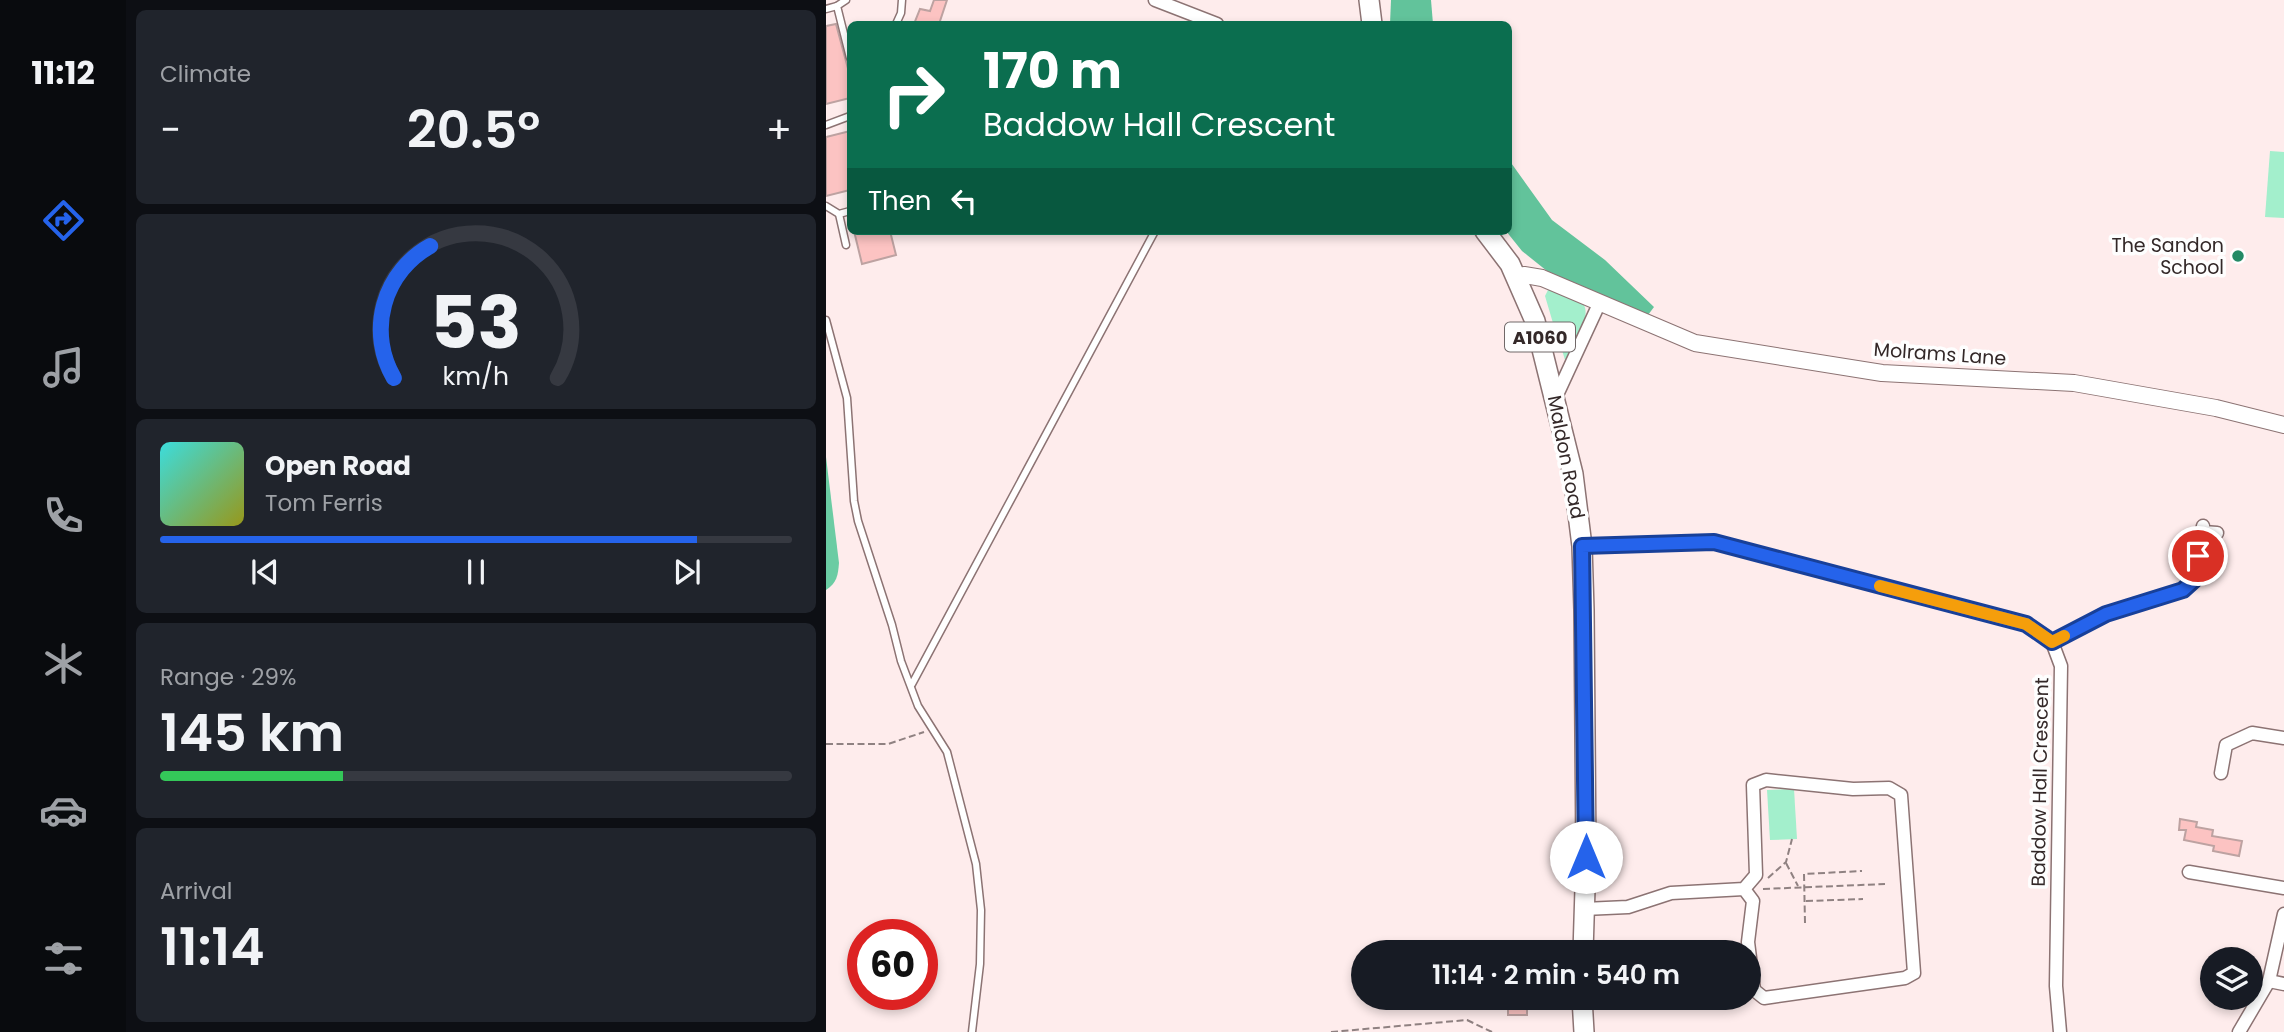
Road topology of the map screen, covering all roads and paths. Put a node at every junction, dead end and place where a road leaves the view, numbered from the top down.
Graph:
1 (846, 0) edge
2 (902, 0) edge
3 (1155, 0) edge
4 (1370, 0) edge
5 (837, 6) junction
6 (826, 9) edge
7 (897, 21) edge
8 (1209, 21) edge
9 (1373, 21) edge
10 (847, 46) edge
11 (847, 118) edge
12 (826, 125) edge
13 (826, 206) edge
14 (847, 212) edge
15 (839, 214) junction
16 (1153, 235) edge
17 (1488, 235) edge
18 (846, 246) dead end
19 (1518, 278) junction
20 (1598, 304) junction
21 (826, 320) edge
22 (1556, 397) junction
23 (2284, 425) edge
24 (2217, 533) dead end
25 (1582, 546) junction
26 (2052, 642) junction
27 (912, 684) junction
28 (931, 729) junction
29 (2284, 738) edge
30 (826, 744) edge
31 (2221, 773) dead end
32 (1793, 839) dead end
33 (1786, 862) junction
34 (1862, 871) dead end
35 (2197, 877) dead end
36 (1885, 884) dead end
37 (1798, 887) junction
38 (1804, 887) junction
39 (2284, 888) edge
40 (1749, 889) junction
41 (1863, 899) dead end
42 (1805, 901) junction
43 (1584, 909) junction
44 (2284, 914) edge
45 (1805, 923) dead end
46 (1583, 940) edge
47 (2269, 981) junction
48 (2284, 984) edge
49 (1583, 1010) edge
50 (972, 1032) edge
51 (1331, 1032) edge
52 (1492, 1032) edge
53 (1584, 1032) edge
54 (2060, 1032) edge
55 (2239, 1032) edge

1 - 5 lane
2 - 7 lane
3 - 8 street
4 - 9 main road
5 - 6 lane
5 - 10 lane
11 - 12 lane
13 - 15 lane
14 - 15 lane
15 - 18 lane
16 - 27 lane
17 - 19 main road, Maldon Road / A1060
19 - 20 street, Molrams Lane
19 - 22 main road, Maldon Road / A1060
20 - 22 street
20 - 23 street, Molrams Lane
21 - 27 lane
22 - 25 main road, Maldon Road / A1060
24 - 26 street
25 - 26 street
25 - 43 main road, Maldon Road / A1060
26 - 54 street, Baddow Hall Crescent
27 - 28 lane
28 - 30 path
28 - 50 lane
29 - 31 street
32 - 33 path
33 - 37 path
33 - 40 path
34 - 38 path
35 - 39 street
36 - 38 path
37 - 38 path
37 - 40 path
38 - 42 path
40 - 40 street
40 - 43 street
41 - 42 path
42 - 45 path
43 - 46 main road, Maldon Road / A1060
44 - 47 street
47 - 48 street
47 - 55 street
49 - 53 main road
51 - 52 path

